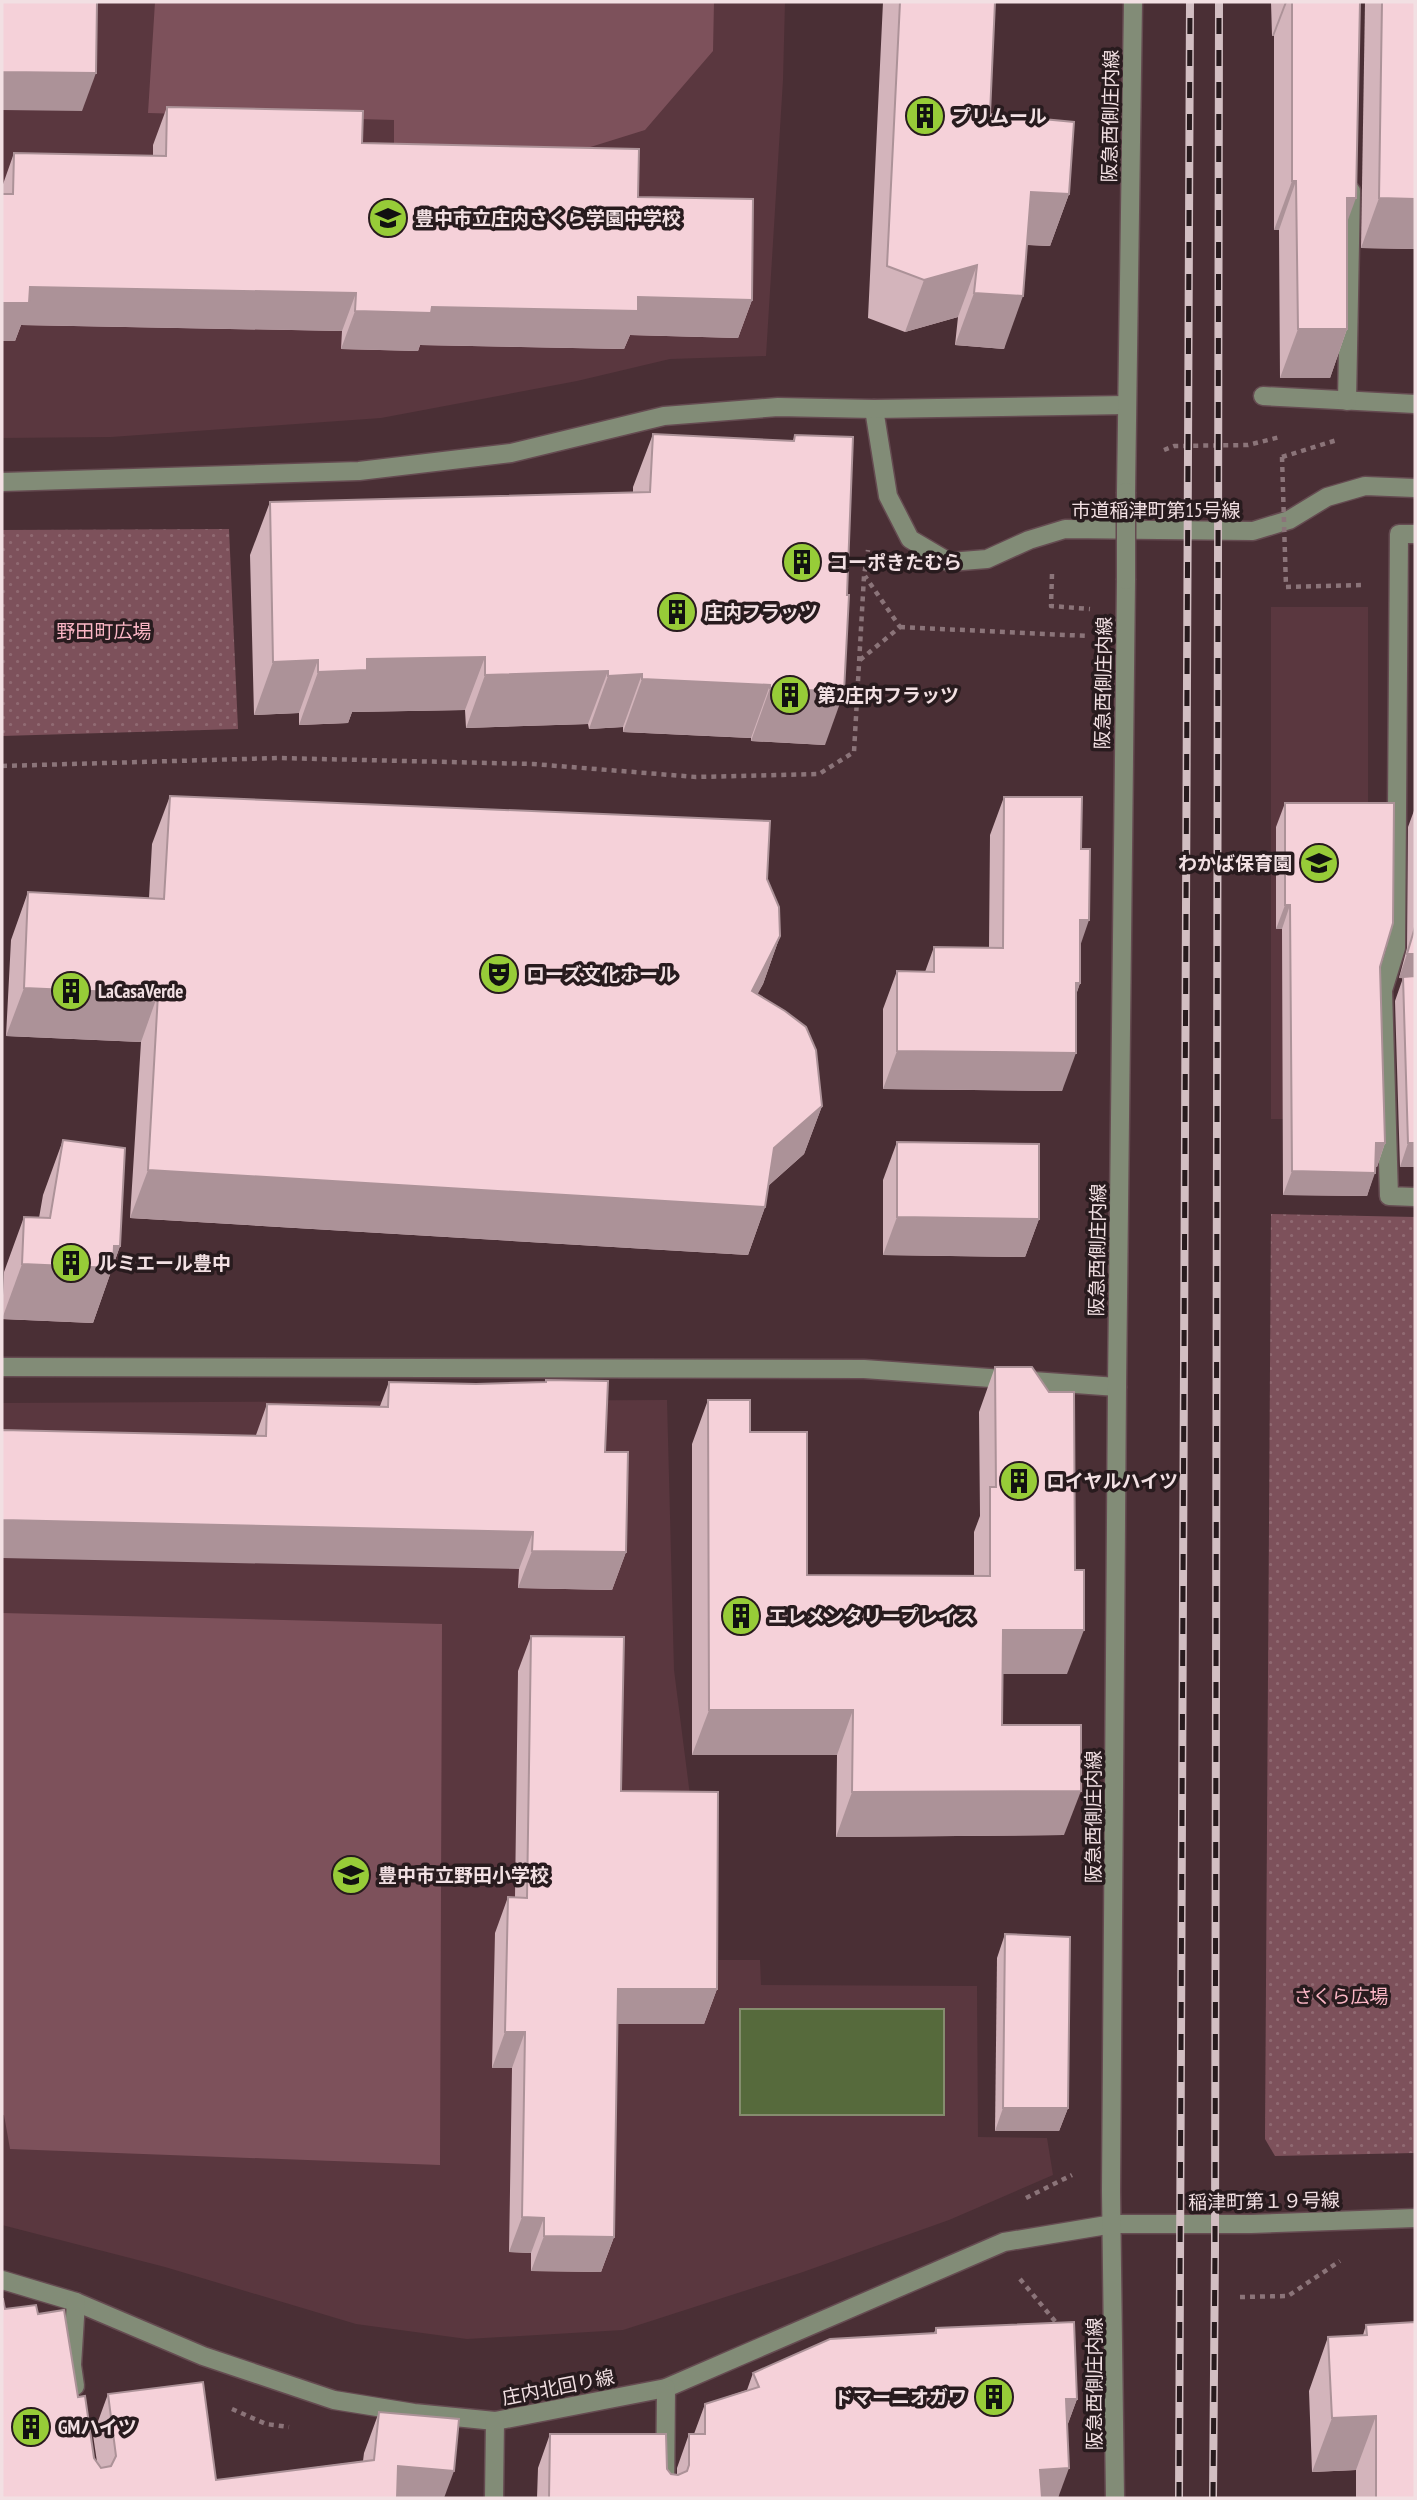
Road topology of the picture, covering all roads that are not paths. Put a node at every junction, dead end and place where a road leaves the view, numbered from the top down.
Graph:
1 (1133, 2) edge
2 (1351, 167) edge
3 (1263, 397) dead end
4 (1347, 401) junction
5 (1415, 404) edge
6 (1126, 405) junction
7 (874, 409) junction
8 (2, 482) edge
9 (1415, 488) edge
10 (1415, 534) edge
11 (1407, 719) edge
12 (1405, 989) edge
13 (1383, 990) junction
14 (1415, 1197) edge
15 (2, 1367) edge
16 (1117, 1387) junction
17 (1415, 2218) edge
18 (1113, 2224) junction
19 (2, 2280) edge
20 (76, 2302) junction
21 (666, 2388) junction
22 (77, 2405) edge
23 (495, 2421) junction
24 (494, 2498) edge
25 (665, 2498) edge
26 (1115, 2498) edge

1 - 6 street, 阪急西側庄内線
2 - 4 street
3 - 4 street
4 - 5 street
6 - 7 street
6 - 16 street, 阪急西側庄内線, bridge
7 - 8 street
7 - 9 street, 市道稲津町第15号線
10 - 11 street
11 - 13 street
12 - 13 street
13 - 14 street
15 - 16 street
16 - 18 street, 阪急西側庄内線
17 - 18 street, 稲津町第１９号線
18 - 21 street, 庄内北回り線
18 - 26 street, 阪急西側庄内線
19 - 20 street, 庄内北回り線
20 - 22 street
20 - 23 street, 庄内北回り線
21 - 23 street, 庄内北回り線
21 - 25 street
23 - 24 street

